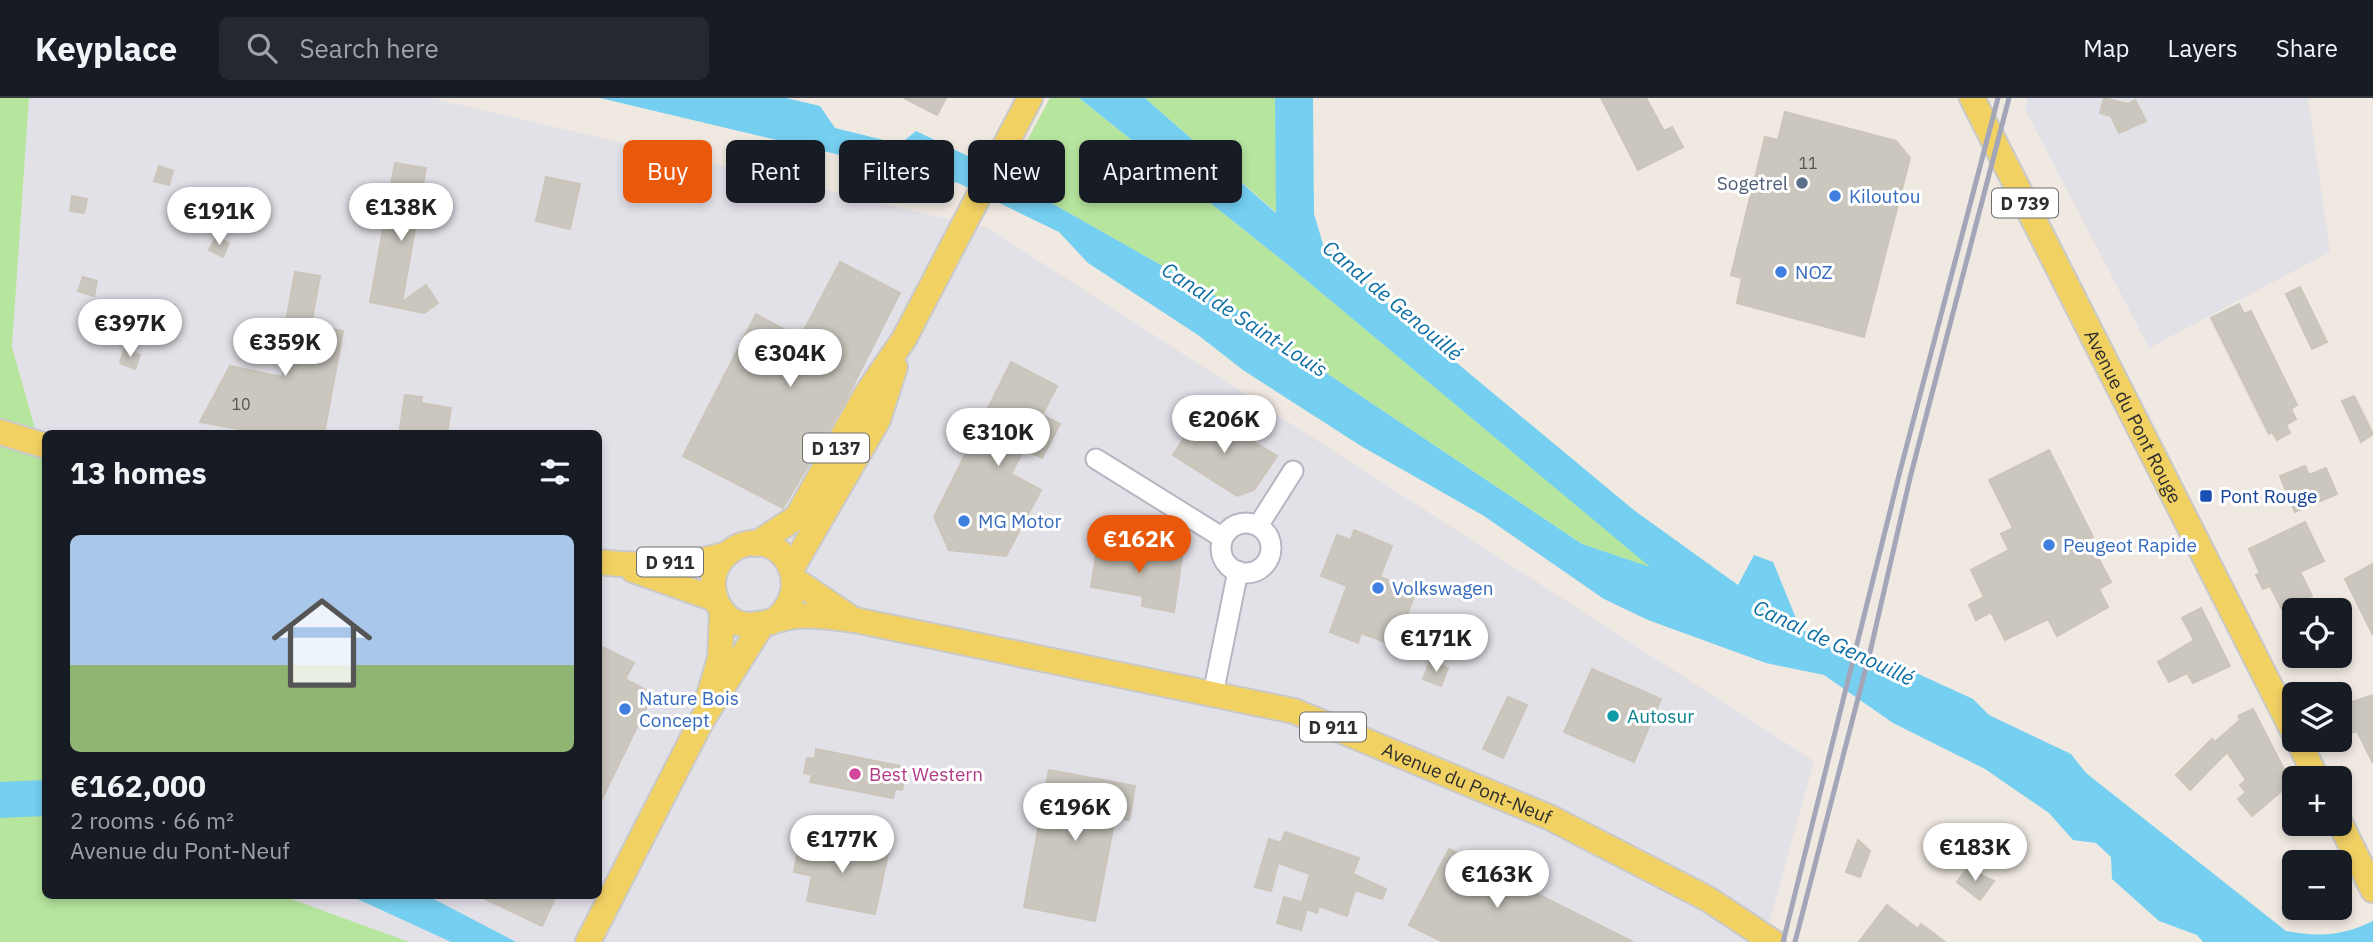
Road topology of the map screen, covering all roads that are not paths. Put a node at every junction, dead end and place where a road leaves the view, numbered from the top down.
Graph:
1 (1030, 98) edge
2 (1972, 98) edge
3 (904, 339) junction
4 (0, 432) edge
5 (42, 445) edge
6 (1096, 459) dead end
7 (1293, 471) dead end
8 (1258, 526) junction
9 (1223, 538) junction
10 (756, 544) junction
11 (727, 554) junction
12 (605, 563) edge
13 (1238, 571) junction
14 (793, 574) junction
15 (718, 604) junction
16 (855, 620) junction
17 (767, 624) junction
18 (1213, 694) junction
19 (2282, 709) edge
20 (702, 720) junction
21 (2346, 836) edge
22 (2373, 890) edge
23 (588, 942) edge
24 (1773, 942) edge

1 - 3 main road, D 137
2 - 19 main road, Avenue du Pont Rouge / D 739
3 - 10 main road, D 137
3 - 14 main road, D 137
4 - 5 main road
6 - 9 street
7 - 8 street
8 - 9 street
8 - 13 street
9 - 13 street
10 - 11 main road
10 - 14 main road
11 - 12 main road, D 911
11 - 15 main road
12 - 15 main road, D 911
13 - 18 street
14 - 16 main road, D 911
14 - 17 main road
15 - 17 main road
15 - 20 main road
16 - 17 main road, D 911
16 - 18 main road, Avenue du Pont-Neuf / D 911
17 - 20 main road
18 - 24 main road, Avenue du Pont-Neuf / D 911
20 - 23 main road
21 - 22 main road

